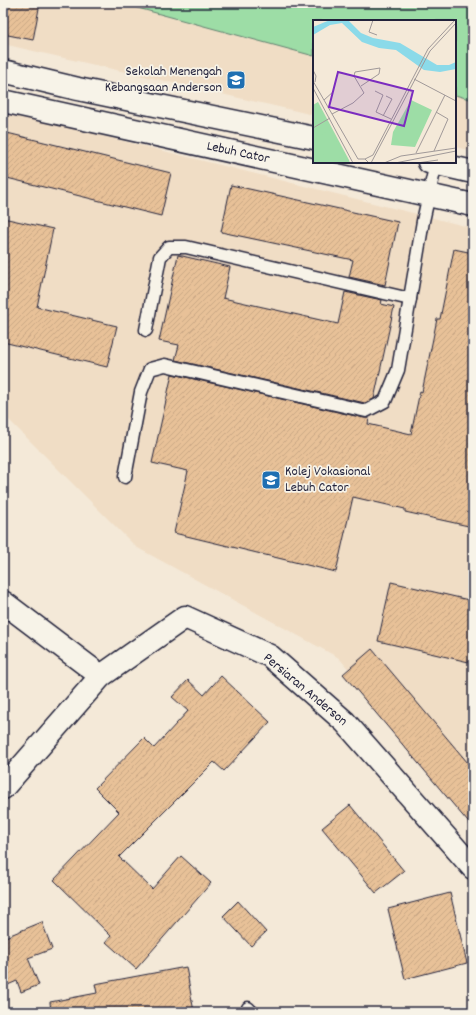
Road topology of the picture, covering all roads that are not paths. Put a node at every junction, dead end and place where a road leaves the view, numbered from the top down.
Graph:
1 (3, 71) edge
2 (3, 101) edge
3 (313, 138) edge
4 (433, 163) edge
5 (473, 172) edge
6 (428, 195) junction
7 (473, 205) edge
8 (410, 299) junction
9 (146, 330) dead end
10 (125, 476) dead end
11 (3, 602) edge
12 (101, 676) junction
13 (3, 788) edge
14 (473, 868) edge

1 - 3 street
2 - 6 street, Lebuh Cator
4 - 5 street
4 - 6 lane
6 - 7 street, Lebuh Cator
6 - 8 lane
8 - 9 lane
8 - 10 lane
11 - 12 street
12 - 13 street, Persiaran Anderson
12 - 14 street, Persiaran Anderson

